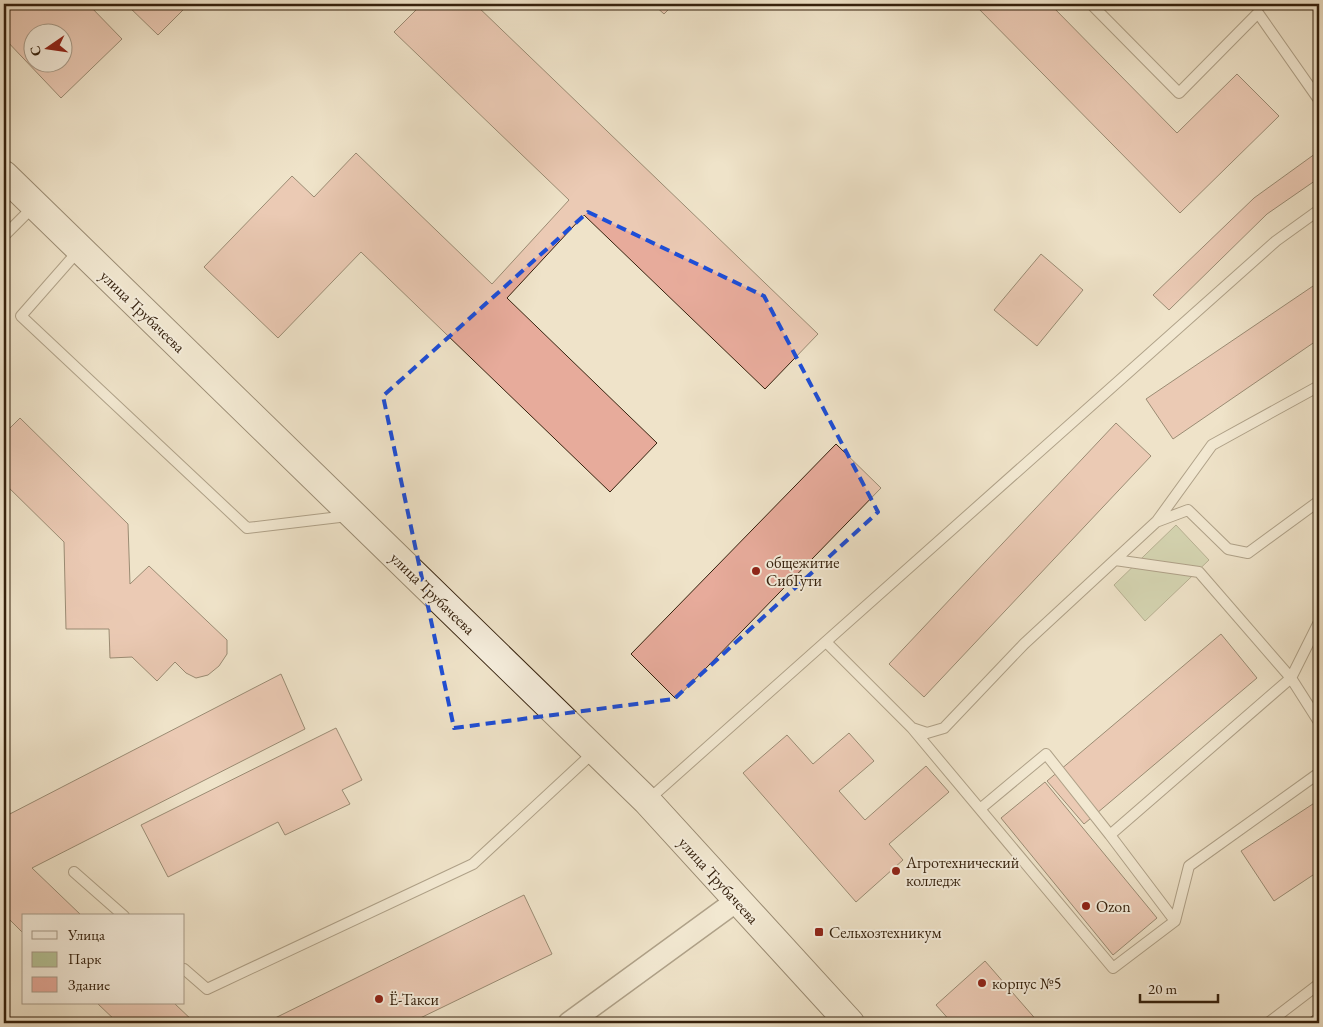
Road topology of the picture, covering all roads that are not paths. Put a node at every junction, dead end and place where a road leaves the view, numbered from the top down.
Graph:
1 (1091, 4) edge
2 (1319, 100) edge
3 (4, 175) edge
4 (34, 206) junction
5 (1319, 210) edge
6 (4, 236) edge
7 (79, 250) junction
8 (1319, 386) edge
9 (1319, 501) edge
10 (353, 515) junction
11 (1156, 522) junction
12 (1115, 560) junction
13 (1319, 622) edge
14 (826, 642) junction
15 (1291, 678) junction
16 (1319, 722) edge
17 (912, 728) junction
18 (596, 751) junction
19 (1319, 773) edge
20 (647, 801) junction
21 (980, 809) junction
22 (1110, 835) junction
23 (74, 872) dead end
24 (739, 899) junction
25 (122, 914) edge
26 (1175, 921) junction
27 (185, 969) edge
28 (1319, 984) edge
29 (569, 1023) edge
30 (850, 1023) edge
31 (1268, 1023) edge

1 - 2 lane
3 - 4 main road, улица Трубачеева
4 - 6 lane
4 - 7 main road, улица Трубачеева
5 - 14 lane
7 - 10 main road, улица Трубачеева
7 - 10 lane
8 - 11 lane
9 - 11 lane
10 - 18 main road, улица Трубачеева
11 - 12 lane
12 - 15 lane
12 - 17 lane
13 - 15 lane
14 - 17 lane
14 - 20 lane
15 - 16 lane
15 - 22 lane
17 - 21 lane
18 - 20 main road, улица Трубачеева
18 - 27 lane
19 - 26 lane
20 - 24 main road, улица Трубачеева
21 - 22 lane
21 - 26 lane
22 - 26 lane
23 - 25 lane
24 - 29 street
24 - 30 main road, улица Трубачеева
28 - 31 lane

